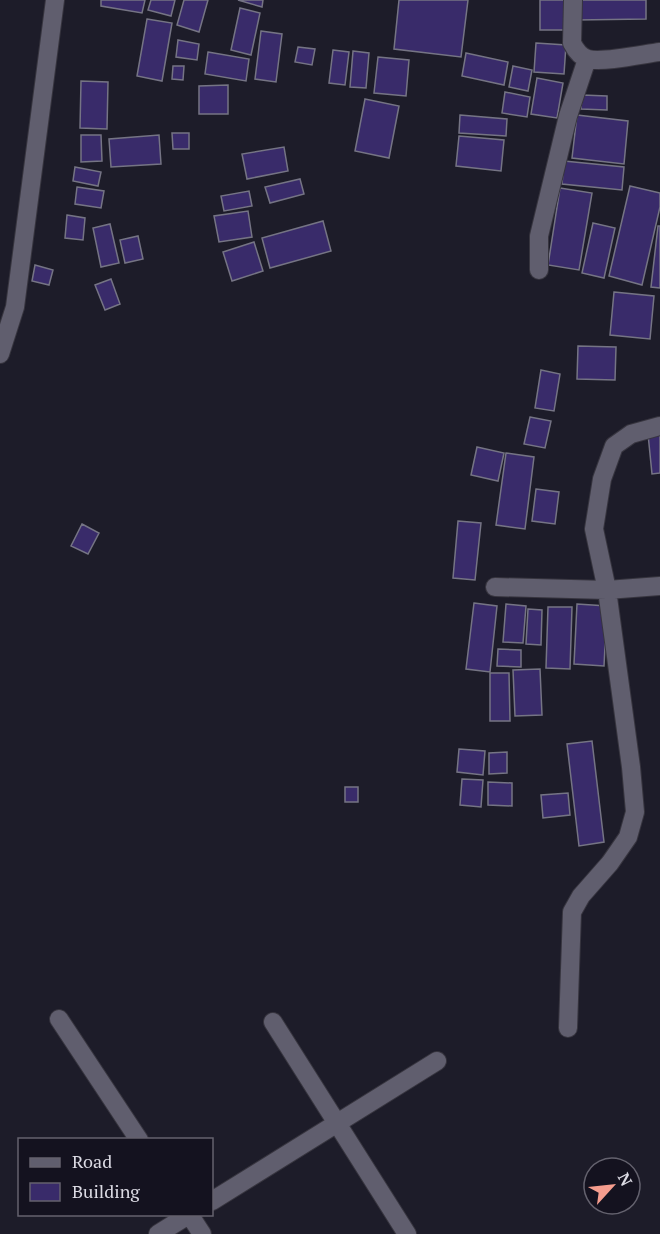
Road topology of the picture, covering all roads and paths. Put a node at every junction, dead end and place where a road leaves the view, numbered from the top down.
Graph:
1 (55, 0) edge
2 (573, 0) edge
3 (660, 52) edge
4 (587, 59) junction
5 (539, 270) dead end
6 (0, 354) edge
7 (660, 426) edge
8 (660, 586) edge
9 (495, 587) dead end
10 (607, 590) junction
11 (59, 1019) dead end
12 (273, 1022) dead end
13 (568, 1028) dead end
14 (437, 1061) dead end
15 (336, 1123) junction
16 (138, 1138) edge
17 (213, 1200) edge
18 (188, 1216) edge
19 (191, 1216) edge
20 (158, 1234) edge
21 (202, 1234) edge
22 (407, 1234) edge

1 - 6 street
2 - 4 street
3 - 4 street
4 - 5 street
7 - 10 street
8 - 10 street
9 - 10 street
10 - 13 street
11 - 16 street
12 - 15 street
14 - 15 street
15 - 17 street
15 - 22 street
18 - 20 street
19 - 21 street

